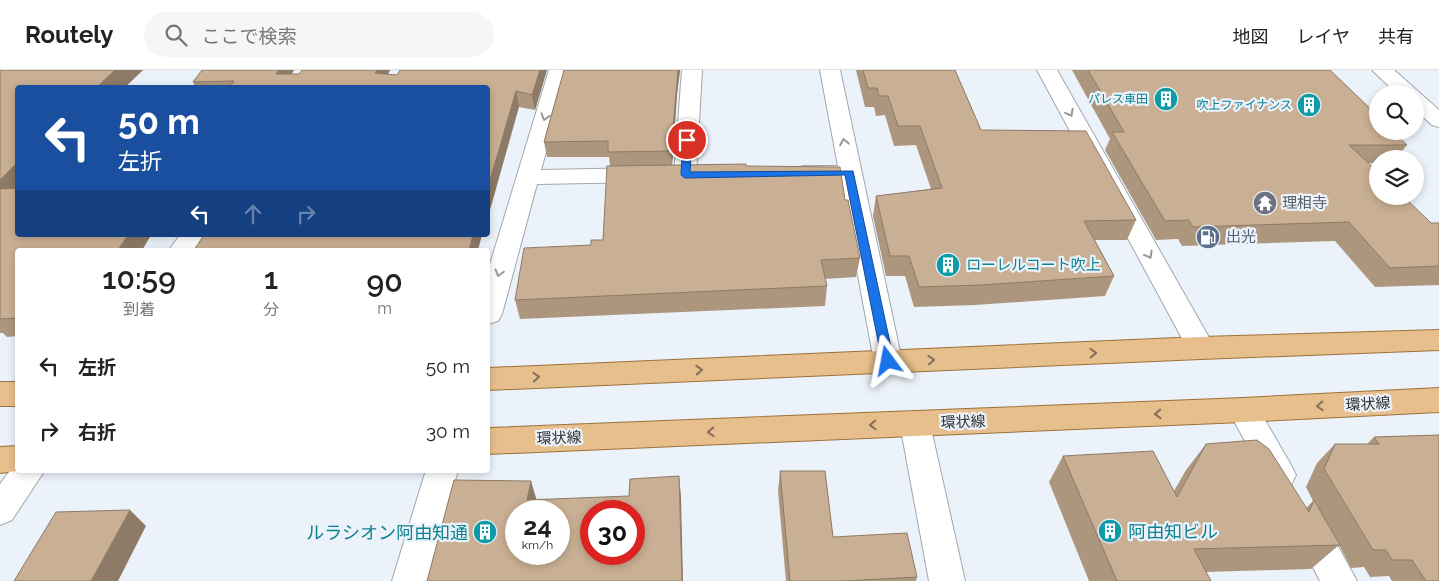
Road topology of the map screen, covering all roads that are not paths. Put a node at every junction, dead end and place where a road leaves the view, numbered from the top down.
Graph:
1 (559, 70) edge
2 (692, 70) edge
3 (830, 70) edge
4 (1047, 70) edge
5 (1382, 70) edge
6 (1399, 85) edge
7 (1424, 107) edge
8 (1439, 121) edge
9 (850, 173) junction
10 (782, 174) edge
11 (528, 177) junction
12 (192, 237) edge
13 (183, 248) edge
14 (490, 307) edge
15 (1439, 340) edge
16 (1200, 348) junction
17 (888, 361) junction
18 (490, 379) edge
19 (0, 394) edge
20 (15, 394) edge
21 (1439, 400) edge
22 (1243, 410) junction
23 (915, 424) junction
24 (490, 441) edge
25 (15, 459) edge
26 (0, 460) edge
27 (27, 473) edge
28 (441, 473) edge
29 (0, 510) edge
30 (410, 581) edge
31 (946, 581) edge
32 (1339, 581) edge

1 -> 11 street
2 - 11 street
9 -> 3 street
4 -> 16 street
5 - 6 street
7 - 8 street
9 - 10 street
9 - 17 street
11 -> 14 street
12 - 13 street
15 - 16 main road
17 -> 16 main road
18 -> 17 main road
19 - 20 main road
21 -> 22 main road, 環状線
22 -> 23 main road, 環状線
22 - 32 street
23 -> 24 main road, 環状線
23 - 31 street
25 - 26 main road
27 - 29 street
28 - 30 street

